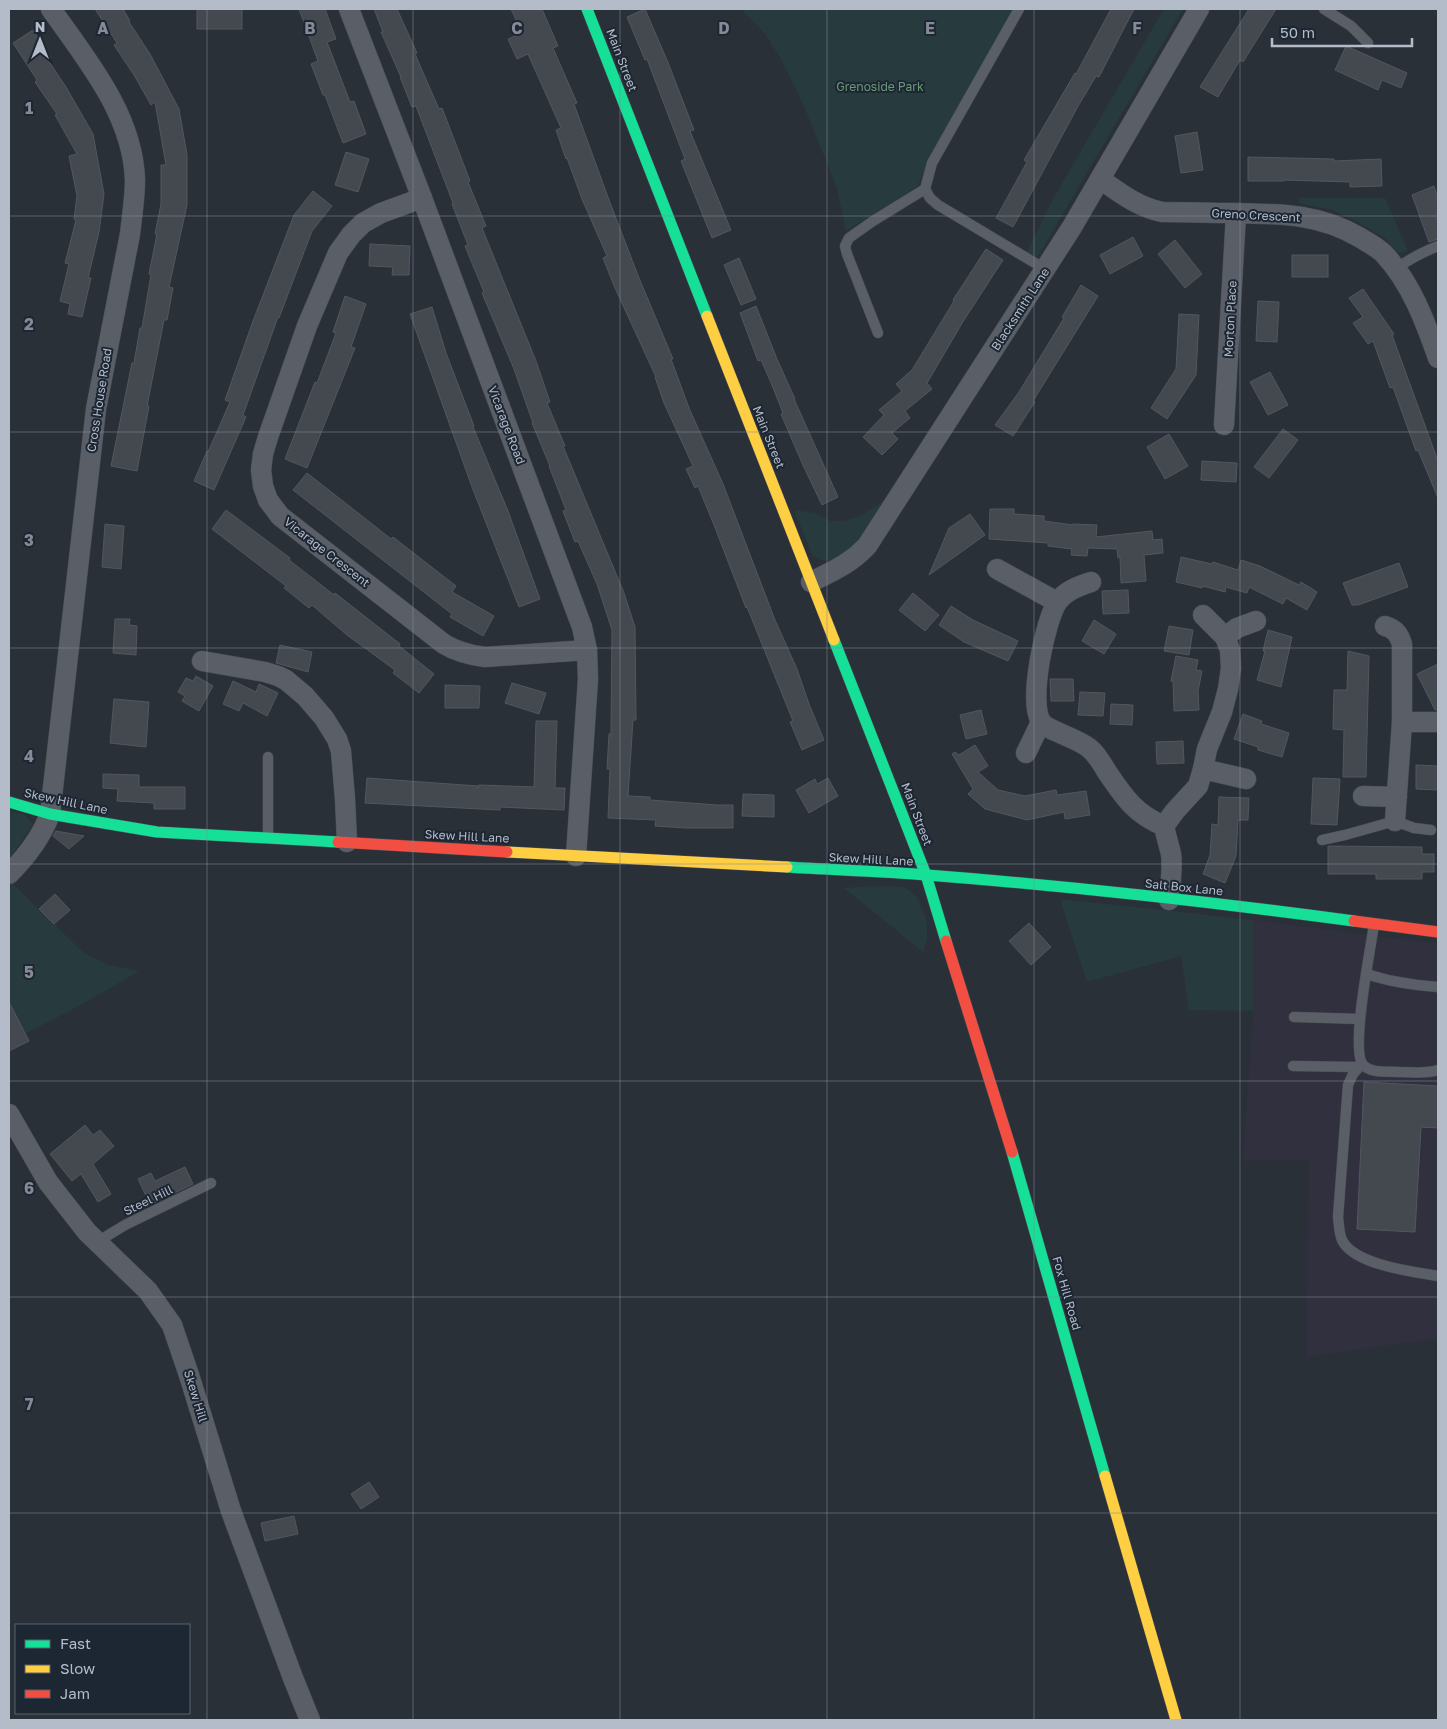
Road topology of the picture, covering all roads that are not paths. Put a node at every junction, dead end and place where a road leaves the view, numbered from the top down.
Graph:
1 (51, 9) edge
2 (349, 9) edge
3 (588, 9) edge
4 (1019, 9) edge
5 (1199, 9) edge
6 (1324, 9) edge
7 (1368, 43) dead end
8 (1100, 179) junction
9 (925, 189) junction
10 (422, 198) junction
11 (1236, 214) junction
12 (1438, 246) edge
13 (1045, 269) junction
14 (1396, 269) junction
15 (878, 333) dead end
16 (1438, 358) edge
17 (1224, 425) dead end
18 (997, 570) dead end
19 (811, 582) junction
20 (1091, 582) dead end
21 (1058, 602) junction
22 (1203, 615) dead end
23 (1256, 621) dead end
24 (1385, 626) dead end
25 (1225, 637) junction
26 (586, 650) junction
27 (202, 661) dead end
28 (1041, 722) junction
29 (1402, 722) junction
30 (1438, 722) edge
31 (1026, 753) dead end
32 (268, 757) dead end
33 (1203, 769) junction
34 (1246, 779) dead end
35 (1364, 796) dead end
36 (1397, 797) junction
37 (9, 802) edge
38 (50, 814) junction
39 (1395, 821) junction
40 (1164, 826) junction
41 (1431, 830) dead end
42 (268, 838) junction
43 (1322, 840) dead end
44 (347, 842) junction
45 (576, 856) junction
46 (9, 874) edge
47 (926, 875) junction
48 (1169, 900) junction
49 (1374, 923) junction
50 (1438, 932) edge
51 (1367, 974) junction
52 (1438, 987) edge
53 (1294, 1017) dead end
54 (1360, 1019) junction
55 (1293, 1066) dead end
56 (1361, 1066) junction
57 (1438, 1070) edge
58 (9, 1114) edge
59 (211, 1183) dead end
60 (97, 1242) junction
61 (1438, 1276) edge
62 (310, 1720) edge
63 (1176, 1720) edge

1 - 38 street, Cross House Road
2 - 10 street, Vicarage Road
3 - 19 street, Main Street
4 - 9 lane
5 - 8 street, Blacksmith Lane
6 - 7 lane
8 - 11 street, Greno Crescent
8 - 13 street, Blacksmith Lane
9 - 13 lane
9 - 15 lane
10 - 26 street, Vicarage Road
10 - 26 street, Vicarage Crescent
11 - 14 street, Greno Crescent
11 - 17 street, Morton Place
12 - 14 lane
13 - 19 street, Blacksmith Lane
14 - 16 street, Greno Crescent
18 - 21 street
19 - 47 street, Main Street
20 - 21 street
21 - 28 street
22 - 25 street
23 - 25 street
24 - 29 street
25 - 33 street
26 - 45 street, Vicarage Road
27 - 44 street
28 - 31 street
28 - 40 street
29 - 30 street
29 - 36 street
32 - 42 lane
33 - 34 street
33 - 40 street
35 - 36 street
36 - 39 street
37 - 38 street, Skew Hill Lane
38 - 42 street, Skew Hill Lane
38 - 46 street
39 - 41 lane
39 - 43 lane
40 - 48 street
42 - 44 street, Skew Hill Lane
44 - 45 street, Skew Hill Lane
45 - 47 street, Skew Hill Lane
47 - 48 street, Salt Box Lane
47 - 63 street, Fox Hill Road
48 - 49 street, Salt Box Lane
49 - 50 street, Salt Box Lane
49 - 51 lane
51 - 52 lane
51 - 54 lane
53 - 54 lane
54 - 56 lane
55 - 56 lane
56 - 57 lane
56 - 61 lane
58 - 60 street, Skew Hill
59 - 60 lane, Steel Hill
60 - 62 street, Skew Hill

